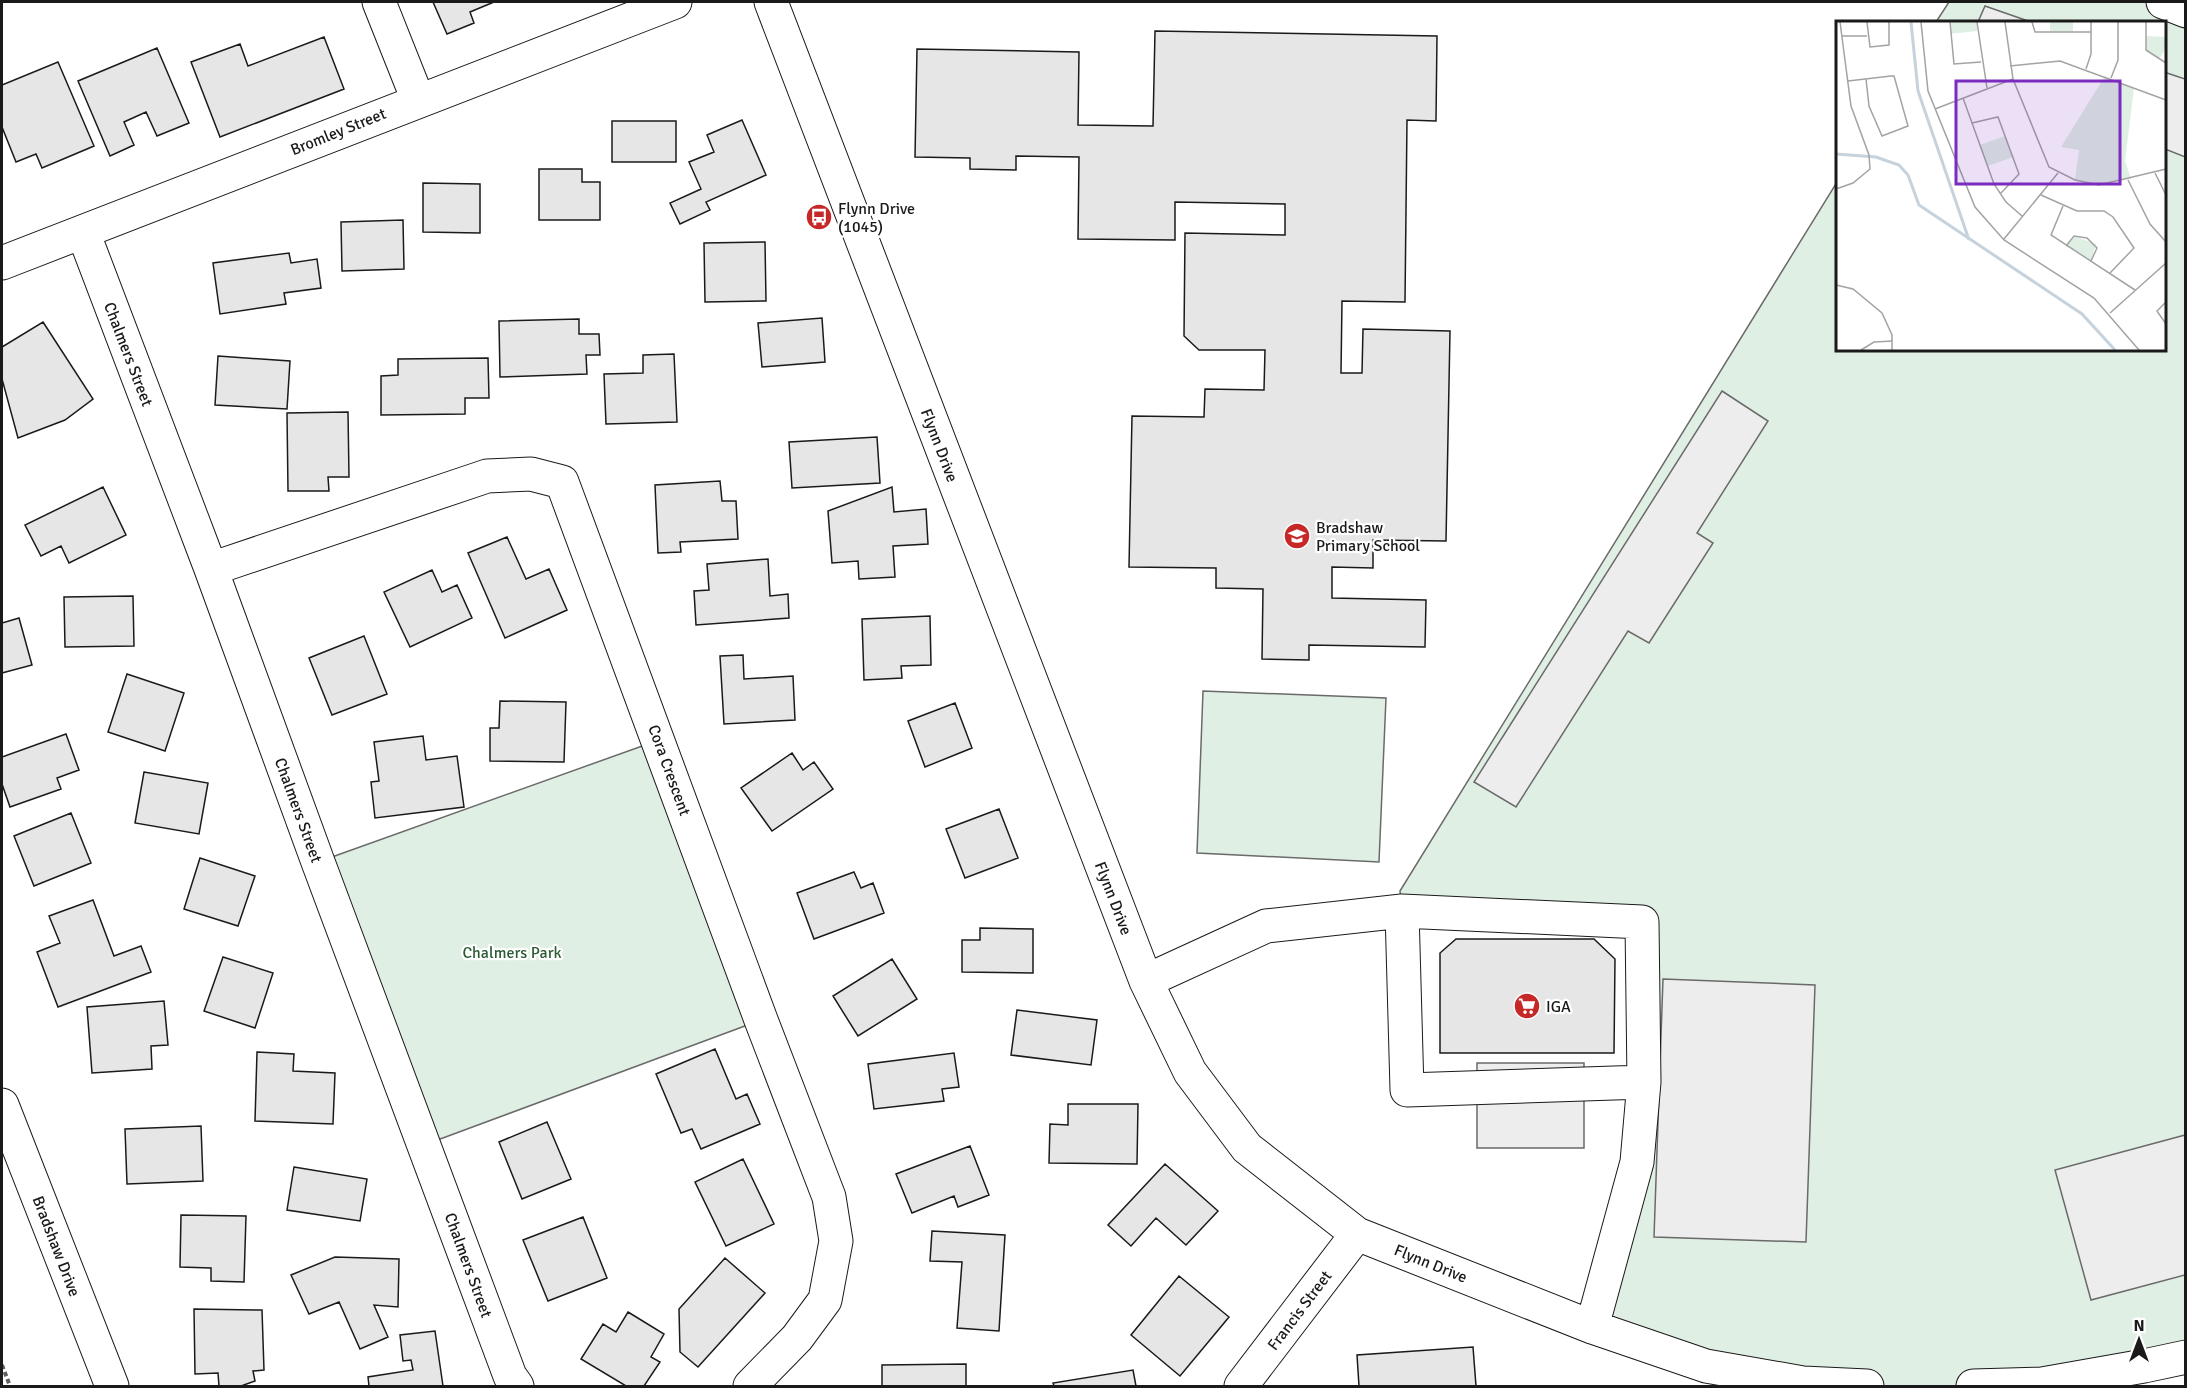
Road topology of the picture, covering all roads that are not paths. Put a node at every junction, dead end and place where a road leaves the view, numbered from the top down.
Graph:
1 (379, 2) edge
2 (675, 2) edge
3 (771, 2) edge
4 (2163, 2) edge
5 (2186, 10) edge
6 (418, 100) junction
7 (83, 232) junction
8 (2, 263) edge
9 (211, 569) junction
10 (1402, 911) junction
11 (1146, 981) junction
12 (1644, 1082) junction
13 (2, 1105) edge
14 (1357, 1234) junction
15 (1592, 1327) junction
16 (2186, 1356) edge
17 (112, 1386) edge
18 (517, 1386) edge
19 (750, 1386) edge
20 (1242, 1386) edge
21 (1867, 1386) edge
22 (1973, 1386) edge

1 - 6 street
2 - 6 street, Bromley Street
3 - 11 street, Flynn Drive
4 - 5 street
6 - 7 street, Bromley Street
7 - 8 street, Bromley Street
7 - 9 street, Chalmers Street
9 - 18 street, Chalmers Street
9 - 19 street, Cora Crescent
10 - 11 street
10 - 12 street
10 - 12 street
11 - 14 street, Flynn Drive
12 - 15 street
13 - 17 street, Bradshaw Drive
14 - 15 street, Flynn Drive
14 - 20 street, Francis Street
15 - 21 street, Flynn Drive
16 - 22 street

